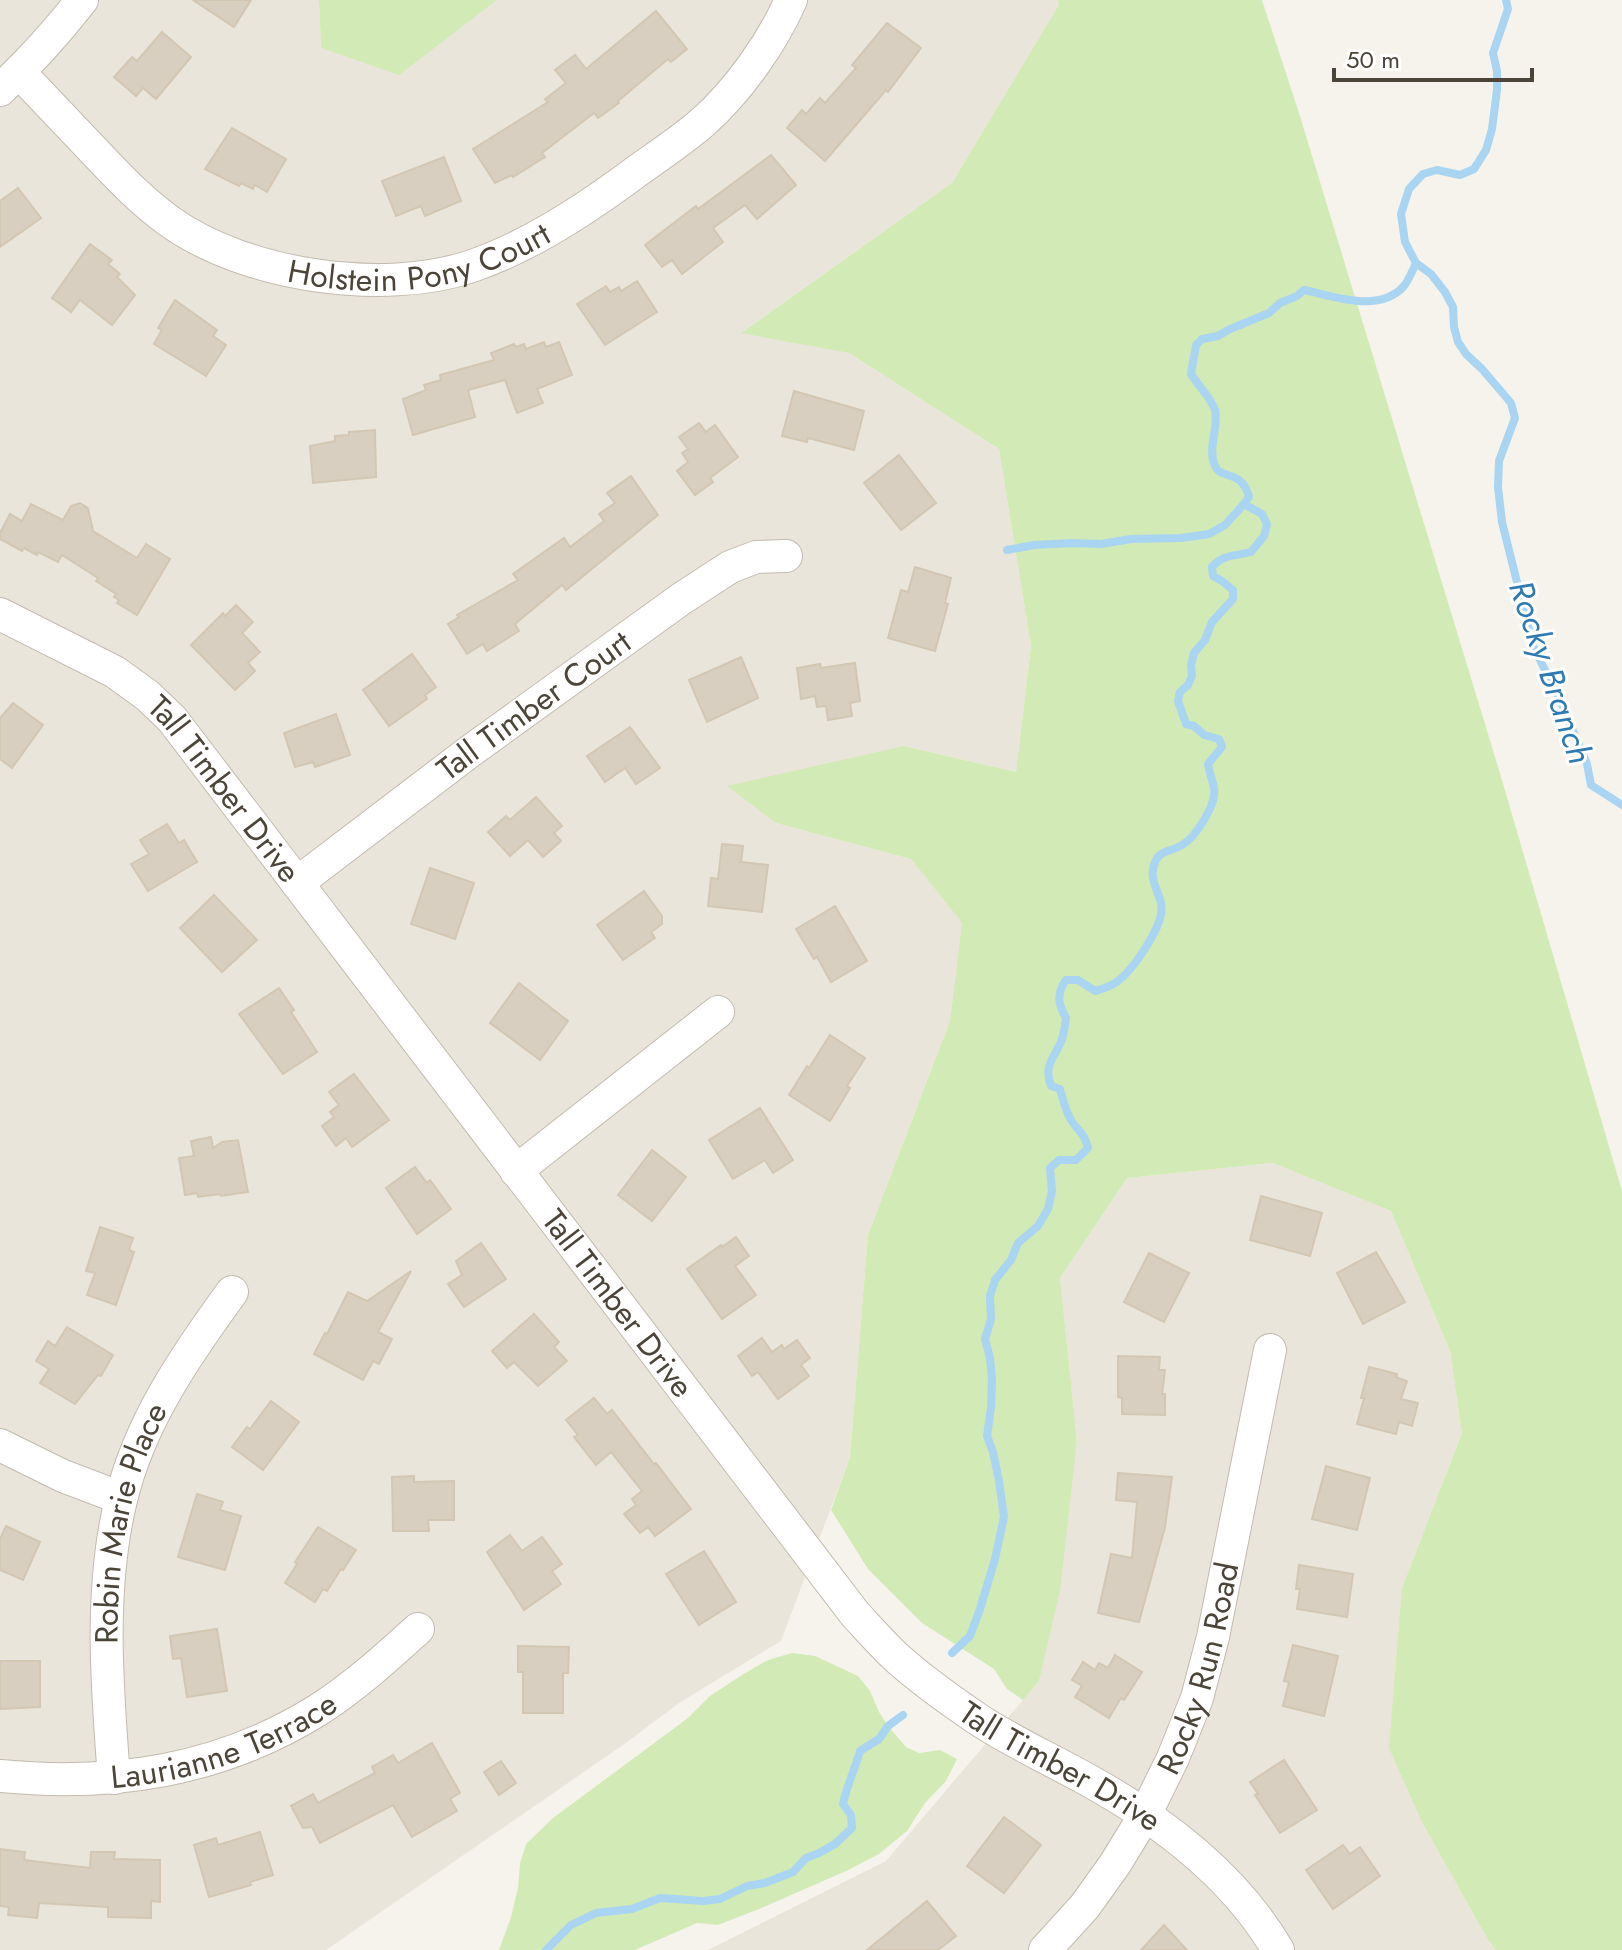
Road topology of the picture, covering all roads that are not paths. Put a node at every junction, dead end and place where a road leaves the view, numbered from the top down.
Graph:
1 (82, 0) edge
2 (791, 0) edge
3 (10, 81) edge
4 (786, 556) dead end
5 (0, 614) edge
6 (297, 883) junction
7 (718, 1012) dead end
8 (516, 1171) junction
9 (232, 1292) dead end
10 (1270, 1350) dead end
11 (0, 1445) edge
12 (121, 1498) junction
13 (418, 1629) dead end
14 (0, 1776) edge
15 (114, 1778) junction
16 (1145, 1815) junction
17 (1045, 1950) edge
18 (1278, 1950) edge

1 - 3 street
2 - 3 street, Holstein Pony Court
4 - 6 street, Tall Timber Court
5 - 6 street, Tall Timber Drive
6 - 8 street, Tall Timber Drive
7 - 8 street
8 - 16 street, Tall Timber Drive
9 - 12 street, Robin Marie Place
10 - 16 street, Rocky Run Road
11 - 12 street
12 - 15 street, Robin Marie Place
13 - 15 street, Laurianne Terrace
14 - 15 street, Laurianne Terrace
16 - 17 street, Rocky Run Road
16 - 18 street, Tall Timber Drive

